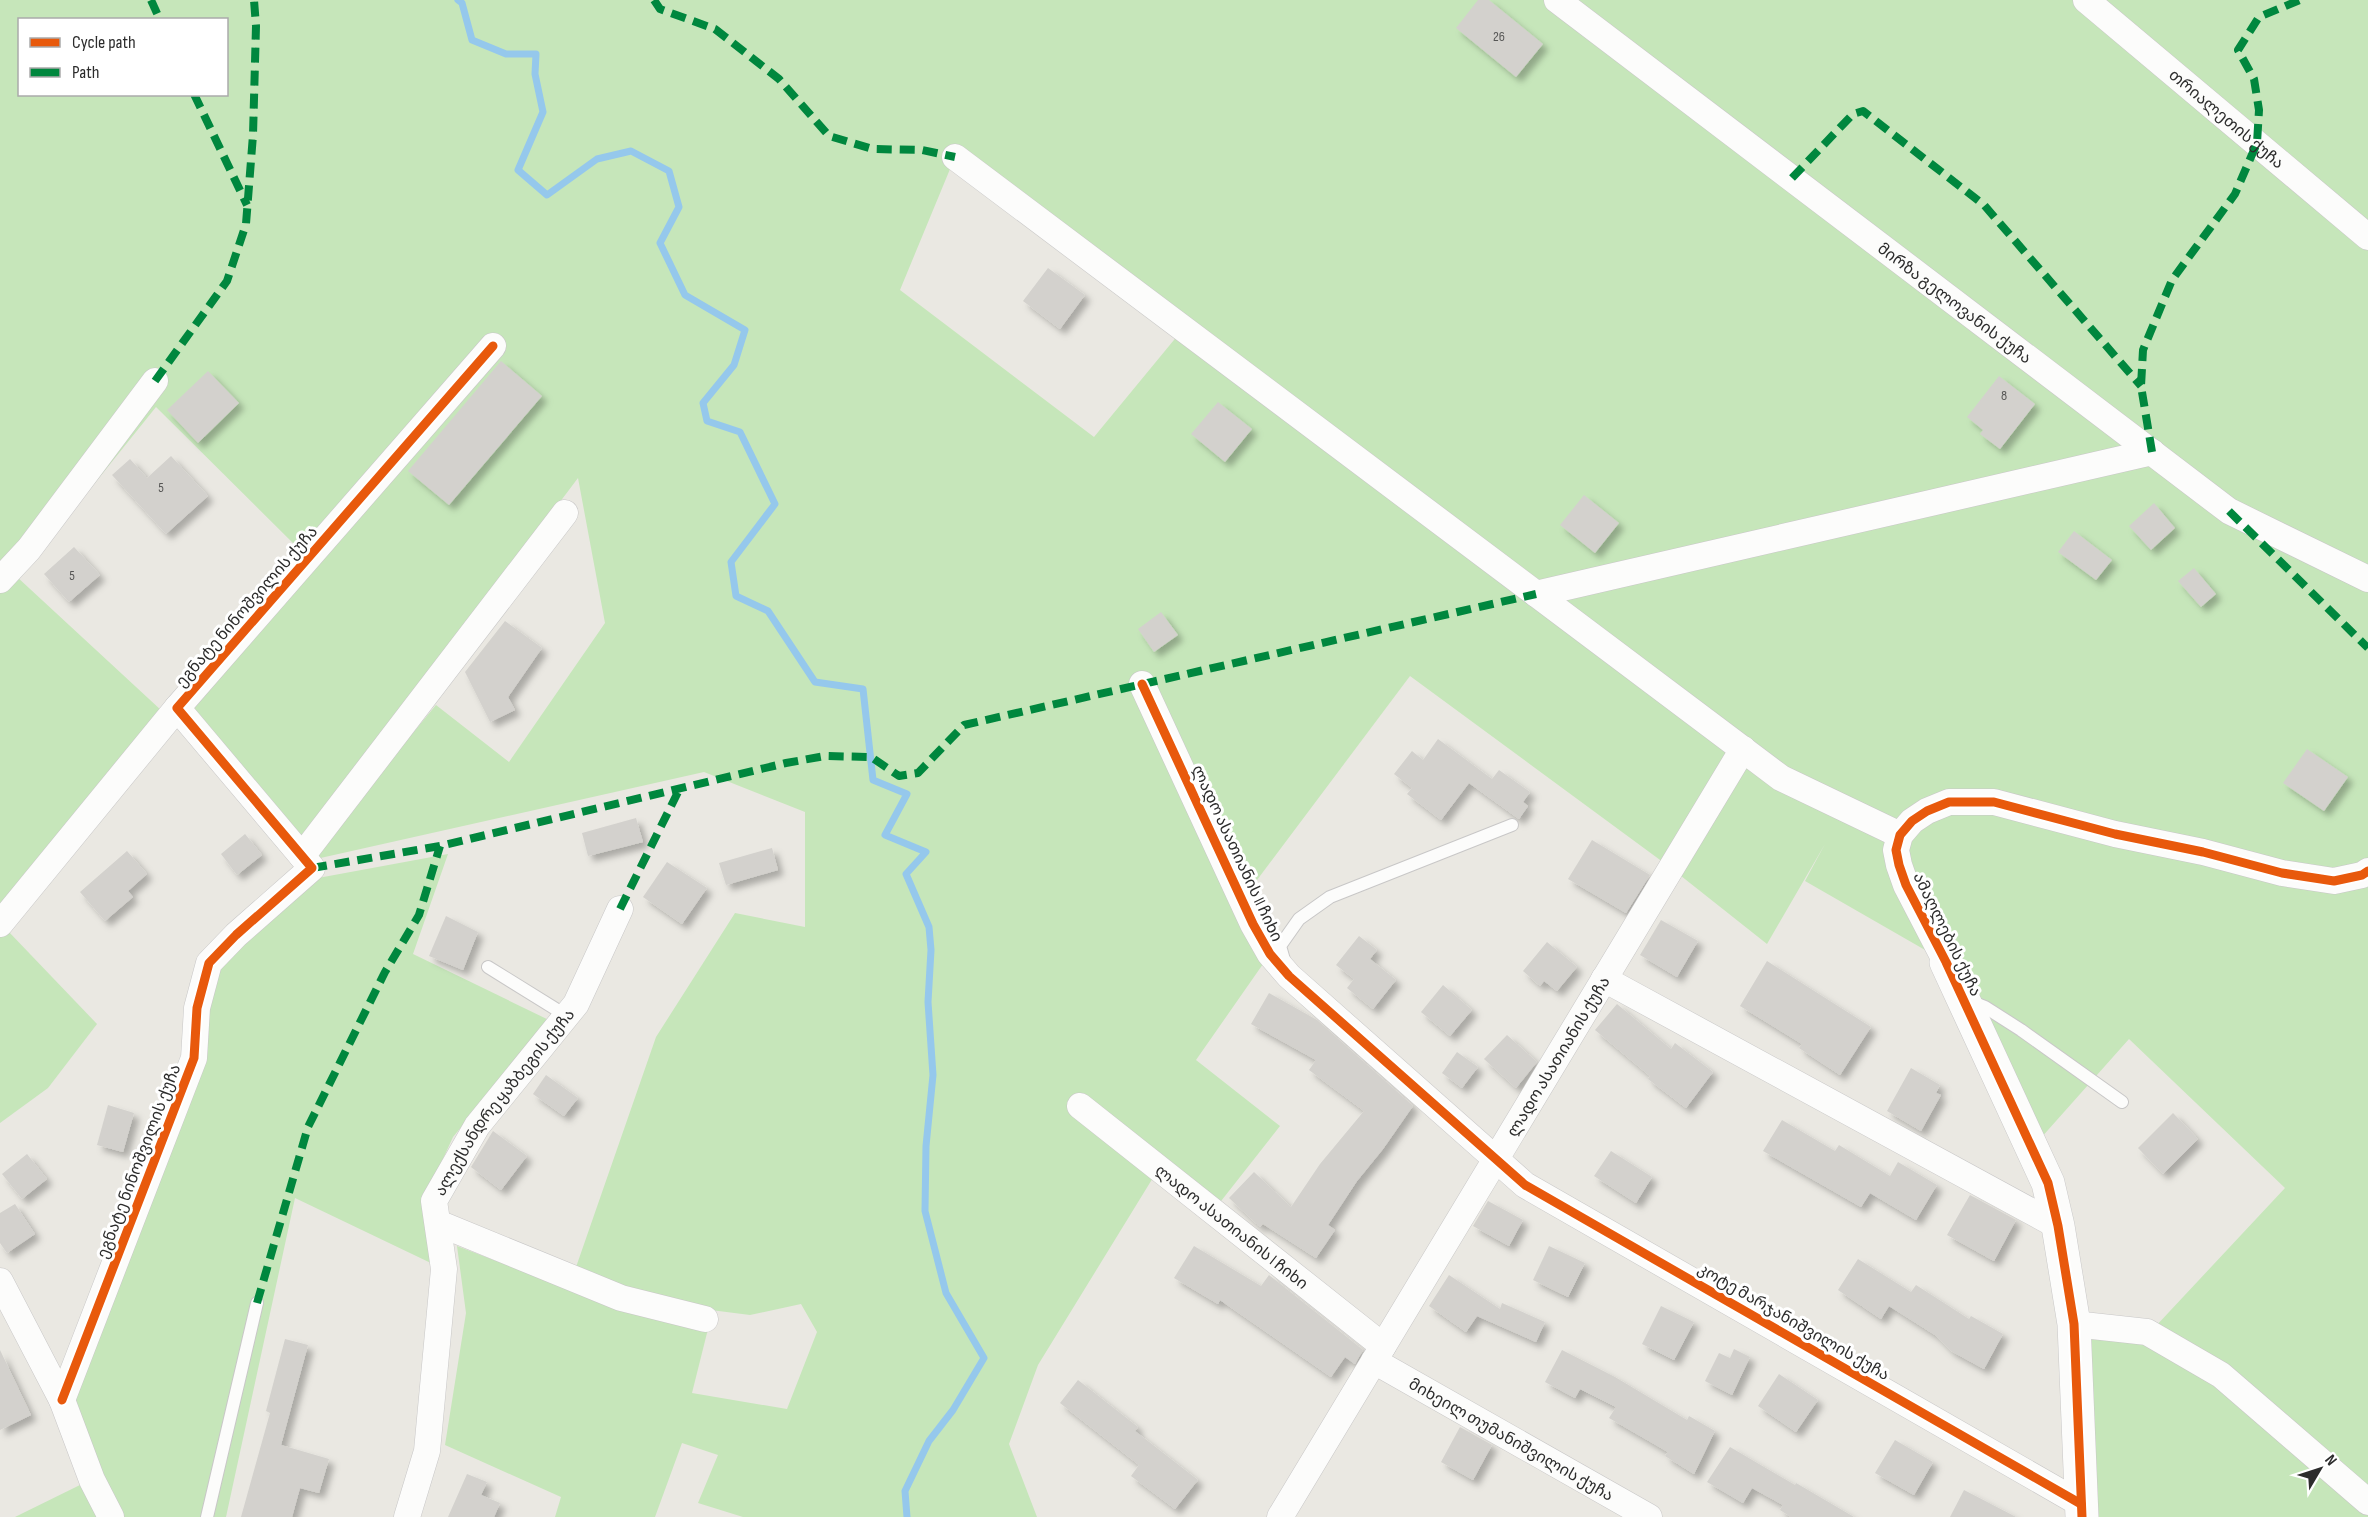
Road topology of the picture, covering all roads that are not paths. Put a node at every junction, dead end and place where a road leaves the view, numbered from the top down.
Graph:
1 (1557, 0) edge
2 (2086, 0) edge
3 (955, 157) dead end
4 (2368, 237) edge
5 (493, 346) dead end
6 (155, 381) dead end
7 (2152, 452) junction
8 (565, 513) dead end
9 (2368, 579) edge
10 (0, 580) edge
11 (1536, 594) junction
12 (1142, 684) dead end
13 (177, 708) junction
14 (1743, 749) junction
15 (1512, 825) dead end
16 (1900, 835) junction
17 (302, 856) junction
18 (2368, 871) edge
19 (620, 909) dead end
20 (0, 924) edge
21 (1946, 962) joint
22 (488, 967) dead end
23 (1289, 976) junction
24 (1604, 979) junction
25 (1963, 998) junction
26 (567, 1016) junction
27 (2122, 1102) dead end
28 (1080, 1106) dead end
29 (1496, 1158) junction
30 (438, 1223) junction
31 (2058, 1226) junction
32 (0, 1281) edge
33 (257, 1303) dead end
34 (705, 1319) dead end
35 (2074, 1324) junction
36 (1379, 1353) junction
37 (62, 1400) junction
38 (2368, 1503) edge
39 (2082, 1510) edge
40 (111, 1517) edge
41 (207, 1517) edge
42 (407, 1517) edge
43 (1280, 1517) edge
44 (1649, 1517) edge

1 - 7 street, მირზა გელოვანის ქუჩა
2 - 4 street, თრიალეთის ქუჩა
3 - 11 street
5 - 13 street, ეგნატე ნინოშვილის ქუჩა
6 - 10 street
7 - 9 street, მირზა გელოვანის ქუჩა
7 - 11 street
8 - 17 street
11 - 14 street
12 - 23 street, ლადო ასათიანის II ჩიხი
13 - 17 street, ეგნატე ნინოშვილის ქუჩა
13 - 20 street
14 - 16 street
14 - 24 street, ლადო ასათიანის ქუჩა
15 - 23 lane
16 - 18 street
16 - 21 street, ამაღლების ქუჩა
17 - 37 street, ეგნატე ნინოშვილის ქუჩა
19 - 26 street, ალექსანდრე ყაზბეგის ქუჩა
21 - 25 street, ამაღლების ქუჩა
22 - 26 lane
23 - 29 street, ლადო ასათიანის II ჩიხი
24 - 29 street, ლადო ასათიანის ქუჩა
24 - 31 street
25 - 27 lane
25 - 31 street, ამაღლების ქუჩა
26 - 30 street, ალექსანდრე ყაზბეგის ქუჩა
28 - 36 street, ლადო ასათიანის I ჩიხი
29 - 36 street, ლადო ასათიანის ქუჩა
29 - 39 street, კოტე მარჯანიშვილის ქუჩა
30 - 34 street
30 - 42 street, ალექსანდრე ყაზბეგის ქუჩა
31 - 35 street, ამაღლების ქუჩა
32 - 37 street
33 - 41 lane
35 - 38 street
35 - 39 street, ამაღლების ქუჩა
36 - 43 street, ლადო ასათიანის ქუჩა
36 - 44 street, მიხეილ თუმანიშვილის ქუჩა
37 - 40 street

